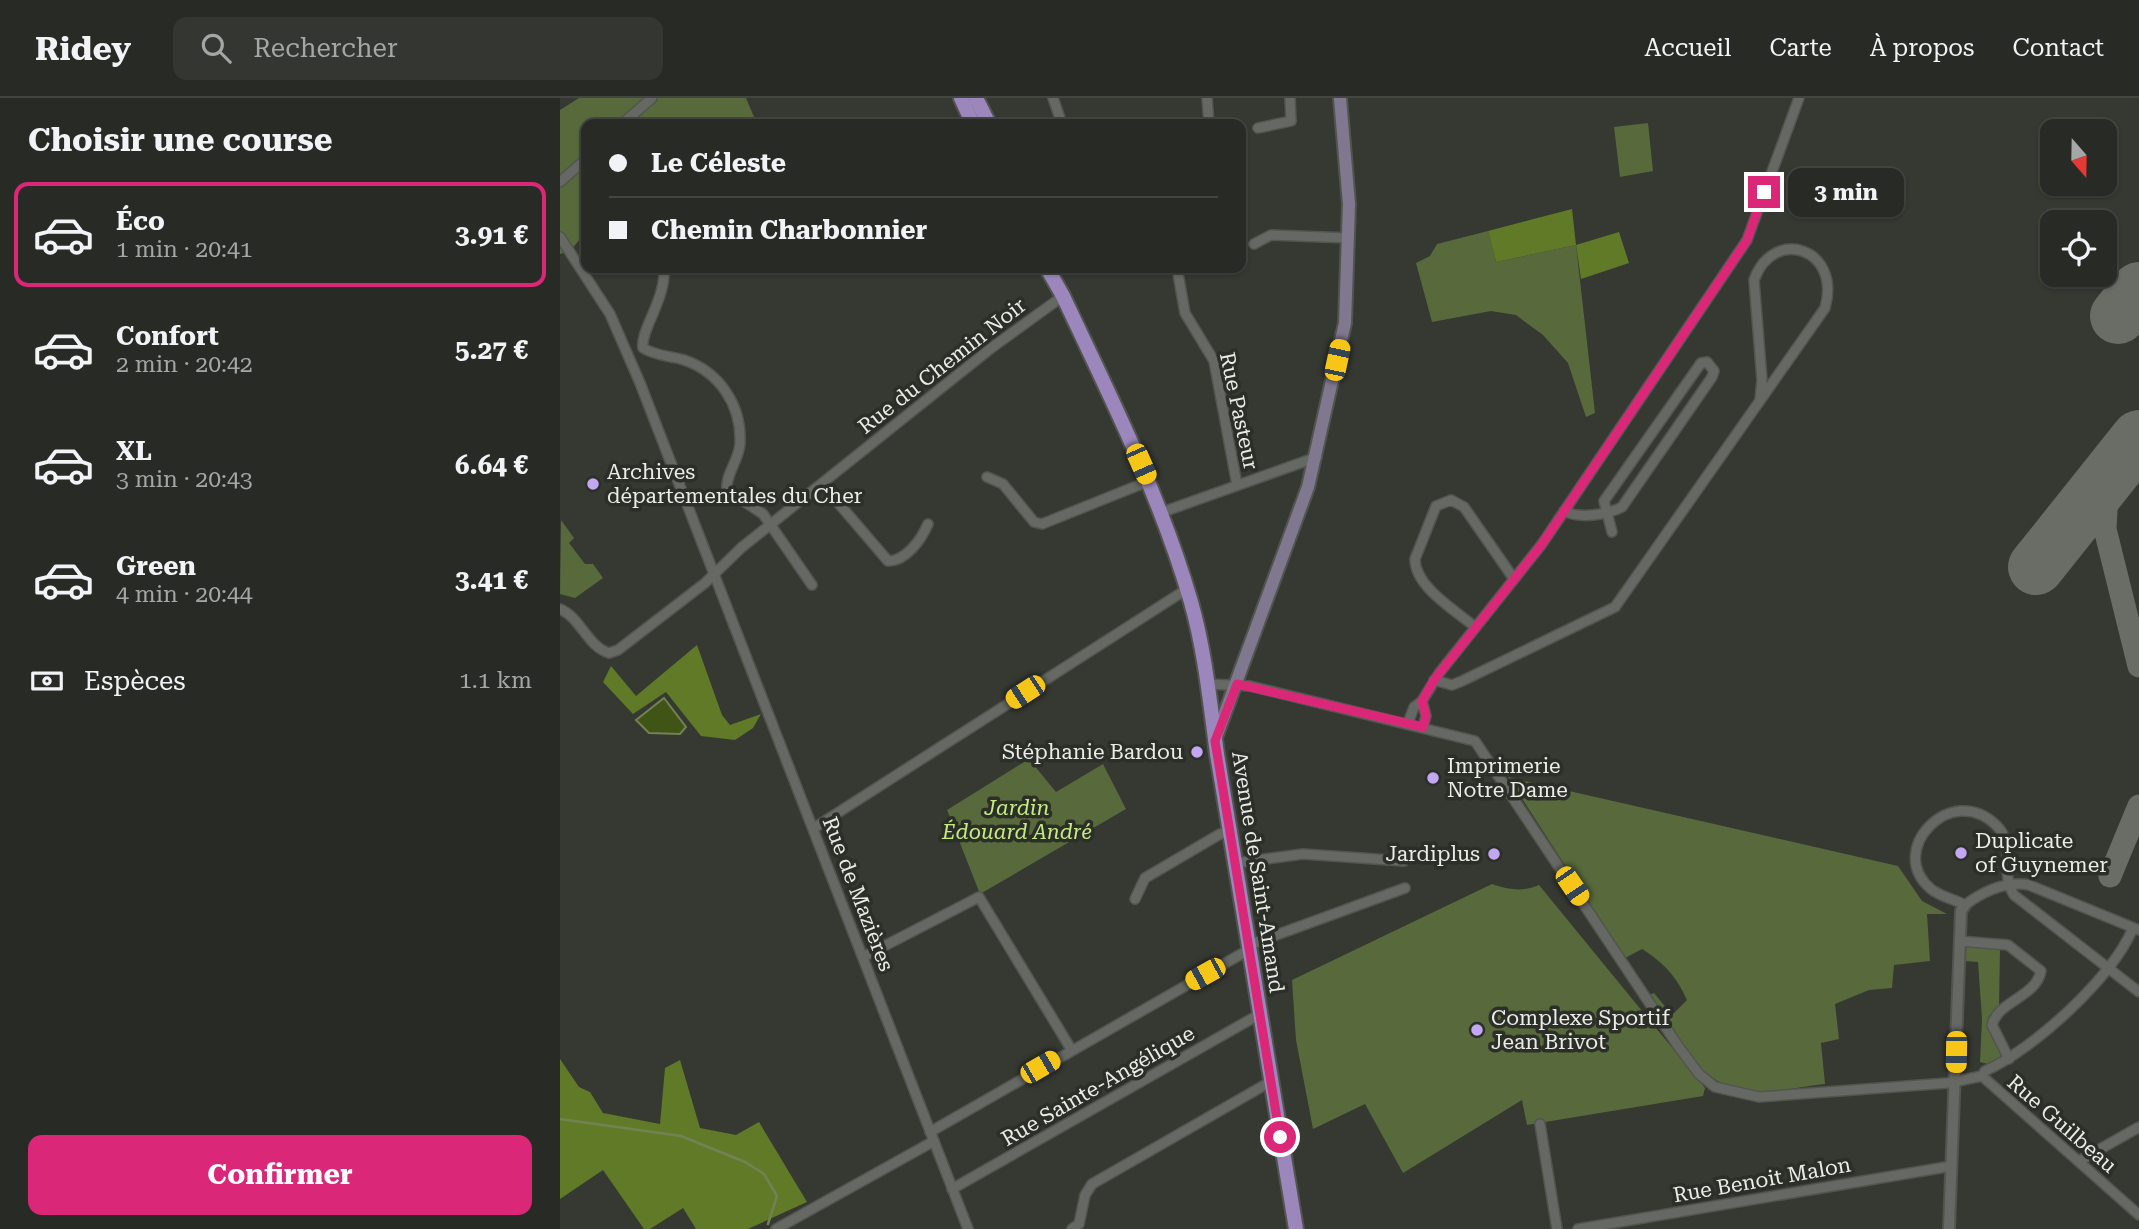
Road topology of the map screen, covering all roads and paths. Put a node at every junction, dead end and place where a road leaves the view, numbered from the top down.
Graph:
1 (652, 98) edge
2 (961, 98) edge
3 (976, 98) edge
4 (1053, 98) edge
5 (1207, 98) edge
6 (1290, 98) edge
7 (1340, 98) edge
8 (1799, 98) edge
9 (628, 119) edge
10 (978, 119) edge
11 (979, 119) edge
12 (1060, 119) edge
13 (1209, 119) edge
14 (1258, 128) dead end
15 (581, 163) edge
16 (560, 182) edge
17 (560, 237) edge
18 (1349, 237) junction
19 (1254, 244) dead end
20 (581, 268) edge
21 (584, 273) edge
22 (664, 273) edge
23 (1050, 273) edge
24 (1056, 273) edge
25 (1178, 273) edge
26 (1063, 296) junction
27 (642, 345) junction
28 (627, 352) junction
29 (1760, 400) junction
30 (1317, 457) junction
31 (987, 477) dead end
32 (1149, 481) junction
33 (822, 484) junction
34 (1237, 485) junction
35 (1564, 511) junction
36 (1606, 512) junction
37 (1160, 513) junction
38 (928, 524) dead end
39 (771, 525) junction
40 (1612, 533) dead end
41 (714, 572) junction
42 (1514, 579) junction
43 (812, 585) dead end
44 (1187, 589) junction
45 (560, 609) edge
46 (1475, 627) junction
47 (1434, 680) junction
48 (1208, 684) junction
49 (1237, 684) junction
50 (1422, 701) junction
51 (1408, 723) junction
52 (1423, 727) junction
53 (1215, 741) junction
54 (814, 828) junction
55 (1229, 832) junction
56 (1404, 861) dead end
57 (1235, 863) junction
58 (2008, 884) junction
59 (1405, 888) dead end
60 (1135, 899) dead end
61 (1965, 905) junction
62 (2136, 929) edge
63 (1959, 941) junction
64 (1249, 947) junction
65 (863, 957) junction
66 (2108, 967) junction
67 (2139, 992) edge
68 (1260, 1014) junction
69 (1071, 1049) junction
70 (2008, 1059) junction
71 (1982, 1076) junction
72 (1956, 1081) junction
73 (1270, 1082) junction
74 (1540, 1124) dead end
75 (2139, 1127) edge
76 (932, 1136) junction
77 (2079, 1161) junction
78 (1952, 1166) junction
79 (952, 1189) junction
80 (2139, 1215) edge
81 (1077, 1227) edge
82 (779, 1228) edge
83 (968, 1229) edge
84 (1296, 1229) edge
85 (1557, 1229) edge
86 (1578, 1229) edge
87 (1950, 1229) edge

1 - 9 street
2 - 10 main road
3 - 11 main road
4 - 12 street
5 - 13 street
6 - 14 street
7 - 18 main road
8 - 35 street
15 - 16 street
17 - 20 street, Rue de Mazières
18 - 19 street
18 - 30 main road
21 - 28 street, Rue de Mazières
22 - 27 street
23 - 26 main road, Avenue de Saint-Amand
24 - 26 main road, Avenue de Saint-Amand
25 - 34 street, Rue Pasteur
26 - 32 main road, Avenue de Saint-Amand
26 - 33 street, Rue du Chemin Noir
27 - 28 street
27 - 39 street
28 - 41 street, Rue de Mazières
29 - 29 street
29 - 47 street
30 - 34 street
30 - 49 main road
31 - 32 street
32 - 37 main road, Avenue de Saint-Amand
33 - 38 street
33 - 39 street, Rue du Chemin Noir
34 - 37 street
35 - 36 street
35 - 42 street
36 - 36 street
36 - 40 street
37 - 44 main road, Avenue de Saint-Amand
39 - 41 street, Rue du Chemin Noir
39 - 43 street
41 - 45 street, Rue du Chemin Noir
41 - 54 street, Rue de Mazières
42 - 46 street
42 - 46 street
44 - 48 main road, Avenue de Saint-Amand
44 - 54 street
46 - 47 street
47 - 50 street
48 - 49 street, Rue Guilbeau
48 - 53 main road, Avenue de Saint-Amand
49 - 51 street, Rue Guilbeau
49 - 53 main road
50 - 51 street
50 - 52 street
51 - 52 street, Rue Guilbeau
52 - 72 street, Rue Guilbeau
53 - 55 main road, Avenue de Saint-Amand
54 - 65 street, Rue de Mazières
55 - 57 main road, Avenue de Saint-Amand
55 - 60 street
56 - 57 street
57 - 64 main road, Avenue de Saint-Amand
58 - 61 street
58 - 61 street
58 - 62 street
58 - 66 street
59 - 64 street
61 - 63 street
62 - 66 street
63 - 70 street
63 - 72 street
64 - 68 main road, Avenue de Saint-Amand
64 - 69 street
65 - 69 street
65 - 76 street, Rue de Mazières
66 - 67 street
66 - 70 street
68 - 73 main road, Avenue de Saint-Amand
68 - 79 street, Rue Sainte-Angélique
69 - 76 street
70 - 71 street
71 - 72 street, Rue Guilbeau
71 - 77 street, Rue Guilbeau
72 - 78 street
73 - 81 street
73 - 84 main road, Avenue de Saint-Amand
74 - 85 street
75 - 77 street
76 - 79 street, Rue de Mazières
76 - 82 street
77 - 80 street, Rue Guilbeau
78 - 86 street, Rue Benoit Malon
78 - 87 street
79 - 83 street, Rue de Mazières

